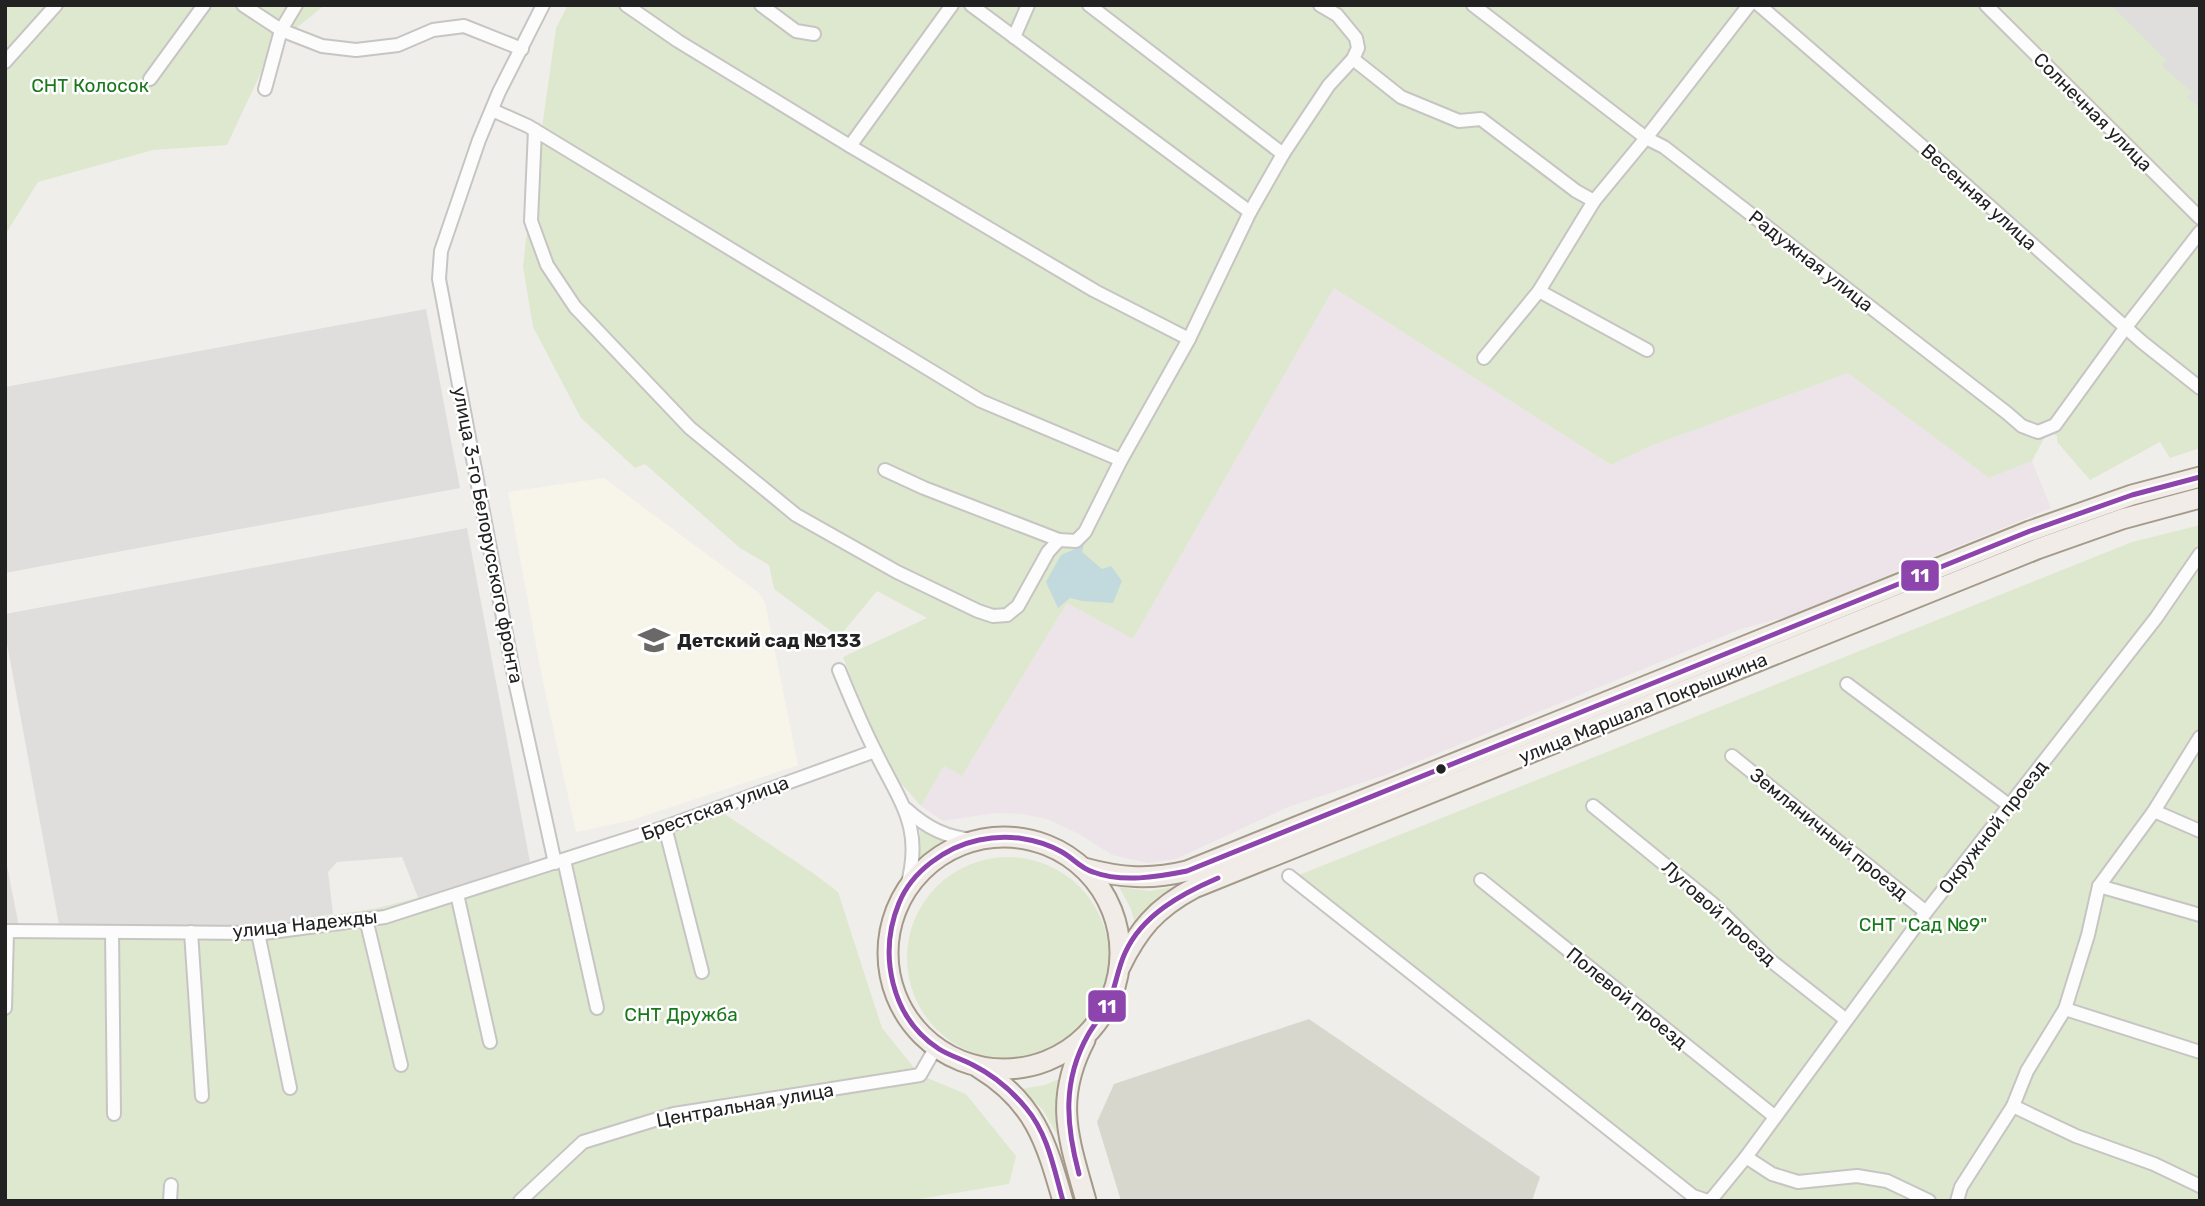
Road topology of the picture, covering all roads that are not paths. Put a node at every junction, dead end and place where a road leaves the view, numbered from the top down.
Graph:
1 (56, 5) edge
2 (204, 5) edge
3 (243, 5) edge
4 (296, 5) edge
5 (543, 5) edge
6 (626, 5) edge
7 (761, 5) edge
8 (952, 5) edge
9 (971, 5) edge
10 (1028, 5) edge
11 (1089, 5) edge
12 (1320, 5) edge
13 (1473, 5) edge
14 (1749, 5) edge
15 (1759, 5) edge
16 (1986, 5) edge
17 (281, 30) junction
18 (814, 34) dead end
19 (1014, 37) junction
20 (522, 49) junction
21 (1353, 59) junction
22 (5, 62) edge
23 (150, 79) dead end
24 (265, 89) dead end
25 (492, 110) junction
26 (535, 130) junction
27 (1646, 138) junction
28 (850, 146) junction
29 (1283, 154) junction
30 (1594, 201) junction
31 (1250, 212) junction
32 (2200, 218) edge
33 (2200, 232) edge
34 (1539, 291) junction
35 (2126, 327) junction
36 (1189, 339) junction
37 (1647, 350) dead end
38 (1484, 358) dead end
39 (2200, 388) edge
40 (1121, 460) junction
41 (885, 470) dead end
42 (2200, 477) edge
43 (2200, 498) edge
44 (1059, 540) junction
45 (2200, 554) edge
46 (839, 670) dead end
47 (1847, 684) dead end
48 (2200, 737) edge
49 (875, 751) junction
50 (1732, 757) dead end
51 (1593, 806) dead end
52 (2010, 806) junction
53 (906, 809) junction
54 (2154, 811) junction
55 (665, 827) junction
56 (2200, 831) edge
57 (975, 840) junction
58 (559, 861) junction
59 (1084, 868) junction
60 (1289, 876) dead end
61 (1480, 880) dead end
62 (2099, 886) junction
63 (906, 890) junction
64 (457, 894) junction
65 (1926, 912) junction
66 (2200, 915) edge
67 (366, 919) junction
68 (6, 931) edge
69 (112, 932) junction
70 (191, 932) junction
71 (258, 933) junction
72 (1119, 967) junction
73 (702, 972) dead end
74 (5, 1008) edge
75 (597, 1008) dead end
76 (2065, 1009) junction
77 (1845, 1019) junction
78 (1089, 1032) junction
79 (490, 1042) dead end
80 (936, 1047) junction
81 (2200, 1052) edge
82 (401, 1065) dead end
83 (975, 1065) junction
84 (290, 1088) dead end
85 (202, 1096) dead end
86 (2013, 1106) junction
87 (114, 1114) dead end
88 (1774, 1116) junction
89 (1746, 1157) junction
90 (171, 1185) dead end
91 (2200, 1186) edge
92 (170, 1201) edge
93 (520, 1201) edge
94 (1063, 1201) edge
95 (1086, 1201) edge
96 (1709, 1201) edge
97 (1929, 1201) edge
98 (1957, 1201) edge

1 - 22 street
2 - 23 street
3 - 17 street
4 - 17 street
5 - 20 street, улица 3-го Белорусского фронта
6 - 28 street
7 - 18 street
8 - 28 street
9 - 19 street
10 - 19 street
11 - 29 street
12 - 21 street
13 - 27 street, Радужная улица
14 - 27 street
15 - 35 street, Весенняя улица
16 - 32 street, Солнечная улица
17 - 20 street
17 - 24 street
19 - 31 street
20 - 25 street, улица 3-го Белорусского фронта
21 - 29 street
21 - 30 street
25 - 26 street
25 - 58 street, улица 3-го Белорусского фронта
26 - 40 street
26 - 44 street
27 - 30 street
27 - 35 street, Радужная улица
28 - 36 street
29 - 31 street
30 - 34 street
31 - 36 street
33 - 35 street, Радужная улица
34 - 37 street
34 - 38 street
35 - 39 street, Весенняя улица
36 - 40 street
40 - 44 street
41 - 44 street
42 - 59 main road, улица Маршала Покрышкина
43 - 72 main road, улица Маршала Покрышкина
45 - 52 street, Окружной проезд
46 - 49 street
47 - 52 street
48 - 54 street
49 - 53 street
49 - 55 street, Брестская улица
50 - 65 street, Земляничный проезд
51 - 77 street, Луговой проезд
52 - 65 street, Окружной проезд
53 - 57 street
53 - 63 street
54 - 56 street
54 - 62 street
55 - 58 street, Брестская улица
55 - 73 street
57 - 59 main road
57 - 63 main road
58 - 64 street, улица Надежды
58 - 75 street, улица 3-го Белорусского фронта
59 - 72 main road
60 - 96 street
61 - 88 street, Полевой проезд
62 - 66 street
62 - 76 street
63 - 80 main road
64 - 67 street, улица Надежды
64 - 79 street
65 - 77 street, Окружной проезд
67 - 71 street, улица Надежды
67 - 82 street
68 - 69 street, улица Надежды
68 - 74 street
69 - 70 street, улица Надежды
69 - 87 street
70 - 71 street, улица Надежды
70 - 85 street
71 - 84 street
72 - 78 main road
76 - 81 street
76 - 86 street
77 - 88 street, Окружной проезд
78 - 83 main road
78 - 95 main road
80 - 83 main road
80 - 93 street, Центральная улица
83 - 94 main road
86 - 91 street
86 - 98 street
88 - 89 street, Окружной проезд
89 - 96 street, Окружной проезд
89 - 97 street
90 - 92 street

